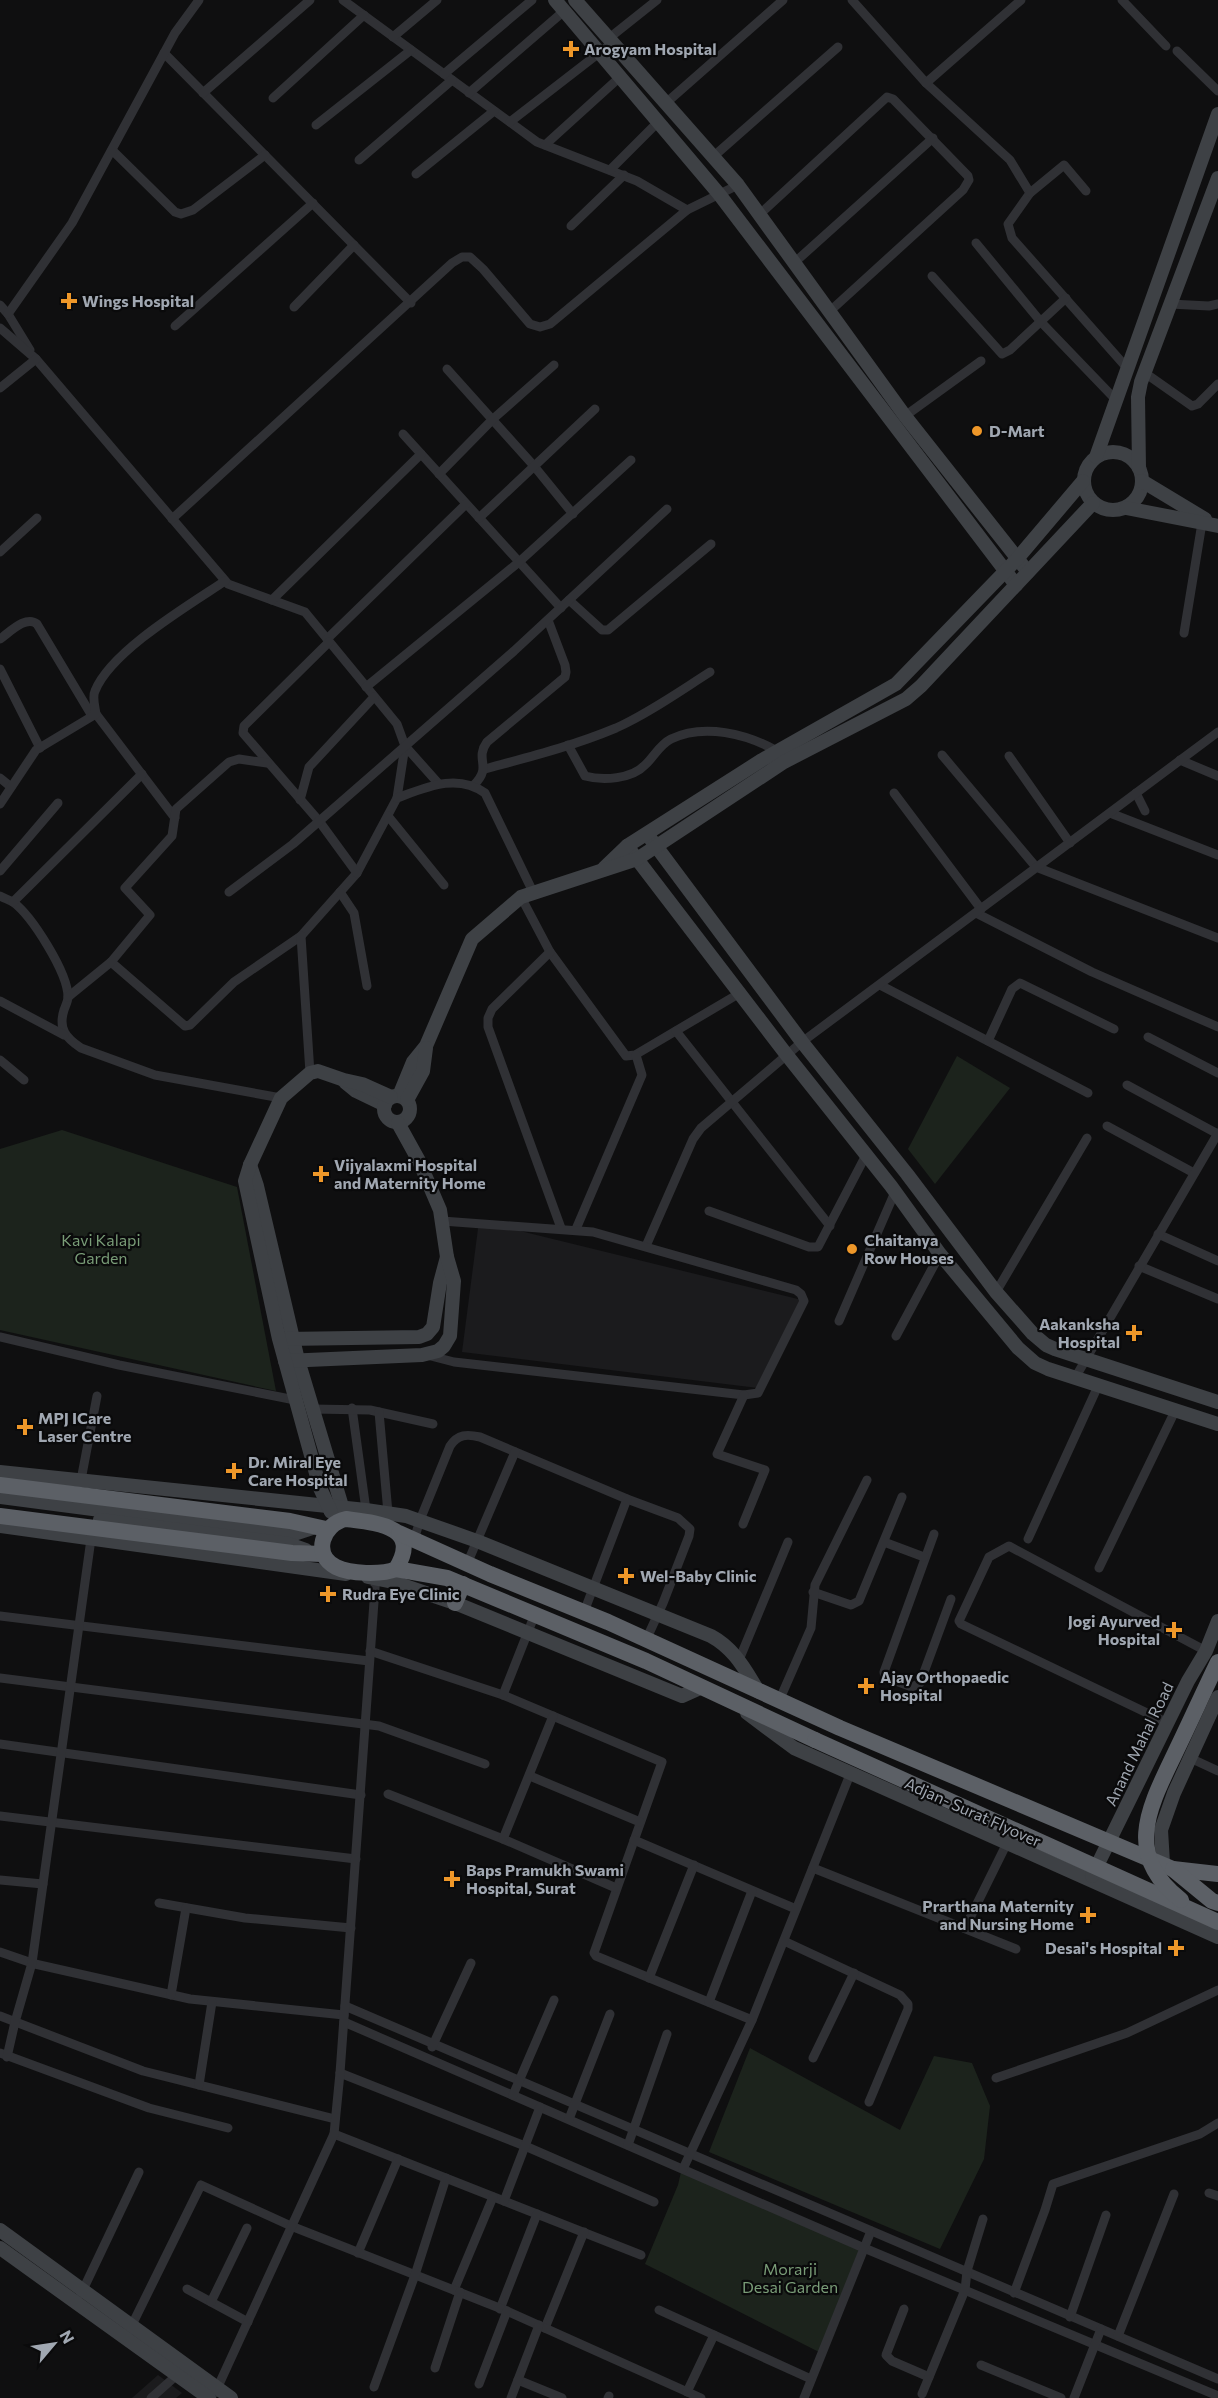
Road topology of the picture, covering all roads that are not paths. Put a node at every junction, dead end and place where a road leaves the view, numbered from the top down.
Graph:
1 (199, 0) edge
2 (310, 0) edge
3 (343, 0) edge
4 (437, 0) edge
5 (532, 0) edge
6 (575, 0) edge
7 (657, 0) edge
8 (783, 0) edge
9 (852, 0) edge
10 (1021, 0) edge
11 (1122, 0) edge
12 (560, 5) edge
13 (364, 15) junction
14 (393, 37) junction
15 (610, 41) junction
16 (1166, 46) dead end
17 (838, 47) dead end
18 (411, 50) junction
19 (1177, 51) dead end
20 (599, 52) junction
21 (164, 53) junction
22 (448, 77) junction
23 (620, 77) junction
24 (926, 83) junction
25 (1218, 91) edge
26 (203, 93) junction
27 (469, 93) junction
28 (273, 98) dead end
29 (666, 103) junction
30 (494, 111) junction
31 (1218, 114) edge
32 (510, 122) junction
33 (658, 122) junction
34 (316, 125) dead end
35 (933, 138) junction
36 (545, 145) junction
37 (112, 150) junction
38 (265, 155) junction
39 (714, 156) junction
40 (359, 160) dead end
41 (610, 170) junction
42 (416, 174) dead end
43 (624, 176) junction
44 (1218, 178) edge
45 (738, 185) junction
46 (1086, 192) dead end
47 (1030, 193) junction
48 (719, 194) junction
49 (313, 203) junction
50 (687, 210) junction
51 (759, 214) junction
52 (571, 226) dead end
53 (976, 243) dead end
54 (354, 245) junction
55 (794, 263) junction
56 (932, 276) dead end
57 (1066, 298) junction
58 (411, 303) junction
59 (1170, 304) junction
60 (1218, 304) edge
61 (0, 305) edge
62 (294, 307) dead end
63 (829, 312) junction
64 (8, 314) junction
65 (1041, 322) junction
66 (175, 326) dead end
67 (0, 328) edge
68 (36, 359) junction
69 (981, 361) dead end
70 (554, 365) dead end
71 (1127, 368) junction
72 (447, 369) dead end
73 (1144, 373) junction
74 (1218, 384) edge
75 (0, 388) edge
76 (1116, 400) junction
77 (595, 409) dead end
78 (905, 416) junction
79 (493, 418) junction
80 (403, 434) dead end
81 (421, 454) junction
82 (1096, 457) junction
83 (631, 460) dead end
84 (534, 466) junction
85 (439, 474) junction
86 (1141, 475) junction
87 (1083, 481) junction
88 (1093, 503) junction
89 (466, 504) junction
90 (1126, 508) junction
91 (667, 509) dead end
92 (573, 514) junction
93 (38, 518) dead end
94 (479, 518) junction
95 (172, 519) junction
96 (1211, 524) edge
97 (711, 544) dead end
98 (0, 552) edge
99 (1017, 559) junction
100 (519, 562) junction
101 (1005, 572) junction
102 (1028, 572) junction
103 (225, 581) junction
104 (1016, 585) junction
105 (272, 600) junction
106 (569, 600) junction
107 (561, 608) junction
108 (548, 620) junction
109 (1184, 633) dead end
110 (0, 639) edge
111 (328, 640) junction
112 (0, 669) edge
113 (710, 672) dead end
114 (366, 687) junction
115 (374, 697) junction
116 (94, 715) junction
117 (1218, 732) edge
118 (405, 746) junction
119 (568, 746) junction
120 (40, 748) junction
121 (777, 751) junction
122 (942, 755) dead end
123 (1009, 756) dead end
124 (1180, 760) junction
125 (267, 763) junction
126 (484, 769) junction
127 (142, 774) junction
128 (1218, 776) edge
129 (0, 778) edge
130 (438, 783) junction
131 (474, 785) junction
132 (11, 787) junction
133 (1136, 793) junction
134 (894, 794) dead end
135 (397, 798) junction
136 (300, 800) junction
137 (58, 802) dead end
138 (0, 804) edge
139 (1145, 811) dead end
140 (1110, 813) junction
141 (388, 816) junction
142 (175, 818) junction
143 (319, 821) junction
144 (647, 834) junction
145 (1070, 843) junction
146 (627, 846) junction
147 (656, 847) junction
148 (1218, 855) edge
149 (637, 859) junction
150 (1036, 867) junction
151 (603, 869) junction
152 (0, 871) edge
153 (357, 873) junction
154 (444, 885) dead end
155 (229, 892) dead end
156 (340, 892) junction
157 (0, 896) edge
158 (528, 896) junction
159 (13, 902) junction
160 (979, 911) junction
161 (300, 936) junction
162 (1218, 938) edge
163 (550, 952) junction
164 (111, 962) junction
165 (880, 985) junction
166 (368, 986) dead end
167 (740, 993) junction
168 (68, 997) junction
169 (0, 1001) edge
170 (1218, 1028) edge
171 (1114, 1029) dead end
172 (676, 1031) junction
173 (64, 1035) junction
174 (1148, 1037) dead end
175 (988, 1041) junction
176 (802, 1042) junction
177 (786, 1054) junction
178 (636, 1055) junction
179 (0, 1060) edge
180 (310, 1073) junction
181 (1218, 1073) edge
182 (24, 1080) dead end
183 (1127, 1085) dead end
184 (1088, 1093) dead end
185 (281, 1098) junction
186 (395, 1099) junction
187 (732, 1101) junction
188 (398, 1123) junction
189 (1107, 1126) dead end
190 (1218, 1134) edge
191 (1087, 1138) dead end
192 (866, 1155) junction
193 (250, 1165) junction
194 (1194, 1173) junction
195 (895, 1192) junction
196 (709, 1212) dead end
197 (442, 1221) junction
198 (830, 1226) junction
199 (561, 1228) junction
200 (576, 1229) junction
201 (1158, 1234) junction
202 (646, 1246) junction
203 (940, 1254) junction
204 (447, 1257) junction
205 (1218, 1261) edge
206 (1139, 1266) junction
207 (996, 1292) junction
208 (1218, 1299) edge
209 (839, 1321) dead end
210 (896, 1336) dead end
211 (0, 1337) edge
212 (279, 1339) junction
213 (294, 1339) junction
214 (424, 1355) junction
215 (1084, 1359) junction
216 (292, 1361) junction
217 (1075, 1378) junction
218 (1098, 1386) junction
219 (744, 1395) junction
220 (97, 1396) dead end
221 (295, 1400) junction
222 (1218, 1402) edge
223 (352, 1408) junction
224 (312, 1409) junction
225 (1175, 1411) junction
226 (379, 1412) junction
227 (433, 1424) dead end
228 (1218, 1424) edge
229 (515, 1452) junction
230 (0, 1472) edge
231 (81, 1480) junction
232 (867, 1480) dead end
233 (0, 1485) edge
234 (0, 1497) edge
235 (902, 1497) dead end
236 (627, 1499) junction
237 (0, 1508) edge
238 (366, 1510) junction
239 (388, 1513) junction
240 (0, 1516) edge
241 (332, 1519) junction
242 (420, 1520) junction
243 (742, 1524) dead end
244 (0, 1526) edge
245 (399, 1533) junction
246 (934, 1533) dead end
247 (91, 1539) junction
248 (1029, 1539) dead end
249 (414, 1540) junction
250 (477, 1540) junction
251 (788, 1542) dead end
252 (884, 1542) junction
253 (320, 1554) junction
254 (924, 1557) junction
255 (467, 1564) junction
256 (1099, 1568) dead end
257 (396, 1569) junction
258 (376, 1576) junction
259 (463, 1584) junction
260 (593, 1588) junction
261 (813, 1592) junction
262 (951, 1599) dead end
263 (455, 1603) junction
264 (584, 1612) junction
265 (535, 1614) junction
266 (657, 1614) junction
267 (0, 1616) edge
268 (1218, 1622) edge
269 (79, 1624) junction
270 (527, 1633) junction
271 (646, 1640) junction
272 (370, 1651) junction
273 (1212, 1656) edge
274 (739, 1660) junction
275 (369, 1661) junction
276 (0, 1678) edge
277 (70, 1688) junction
278 (702, 1688) junction
279 (759, 1692) junction
280 (503, 1695) junction
281 (1218, 1697) edge
282 (729, 1700) junction
283 (779, 1701) junction
284 (554, 1716) junction
285 (366, 1724) junction
286 (1168, 1724) junction
287 (0, 1744) edge
288 (61, 1752) junction
289 (1190, 1758) junction
290 (485, 1764) dead end
291 (1218, 1771) edge
292 (851, 1772) junction
293 (530, 1776) junction
294 (388, 1794) dead end
295 (361, 1795) junction
296 (0, 1816) edge
297 (51, 1822) junction
298 (640, 1822) junction
299 (503, 1839) junction
300 (634, 1840) junction
301 (1110, 1841) junction
302 (1006, 1843) junction
303 (356, 1859) junction
304 (694, 1865) junction
305 (1168, 1866) junction
306 (813, 1868) junction
307 (1218, 1874) edge
308 (0, 1880) edge
309 (1089, 1881) junction
310 (43, 1884) junction
311 (616, 1888) junction
312 (752, 1891) junction
313 (1215, 1902) edge
314 (159, 1903) dead end
315 (1151, 1907) junction
316 (186, 1908) junction
317 (796, 1909) junction
318 (1196, 1912) junction
319 (1218, 1922) edge
320 (351, 1928) junction
321 (965, 1928) junction
322 (1218, 1937) edge
323 (784, 1941) junction
324 (1016, 1949) dead end
325 (0, 1952) edge
326 (32, 1963) junction
327 (471, 1963) dead end
328 (854, 1973) junction
329 (650, 1978) junction
330 (1218, 1990) edge
331 (171, 1995) junction
332 (554, 2000) dead end
333 (212, 2002) junction
334 (709, 2002) junction
335 (610, 2014) dead end
336 (344, 2015) junction
337 (0, 2016) edge
338 (752, 2020) junction
339 (15, 2022) junction
340 (667, 2034) dead end
341 (433, 2044) junction
342 (4, 2055) edge
343 (427, 2057) junction
344 (813, 2058) dead end
345 (340, 2073) junction
346 (996, 2078) dead end
347 (519, 2081) junction
348 (199, 2085) junction
349 (513, 2095) junction
350 (869, 2103) dead end
351 (575, 2105) junction
352 (540, 2107) junction
353 (335, 2119) junction
354 (569, 2120) junction
355 (1218, 2123) edge
356 (228, 2128) dead end
357 (633, 2131) junction
358 (334, 2134) junction
359 (628, 2145) junction
360 (525, 2146) junction
361 (690, 2154) junction
362 (398, 2159) junction
363 (682, 2169) junction
364 (140, 2172) dead end
365 (446, 2178) junction
366 (1174, 2194) dead end
367 (493, 2197) junction
368 (504, 2201) junction
369 (654, 2202) dead end
370 (537, 2214) junction
371 (1106, 2215) dead end
372 (983, 2219) dead end
373 (291, 2226) junction
374 (247, 2228) dead end
375 (0, 2230) edge
376 (871, 2231) junction
377 (584, 2232) junction
378 (0, 2248) edge
379 (864, 2248) junction
380 (358, 2253) junction
381 (641, 2255) dead end
382 (967, 2271) junction
383 (415, 2275) junction
384 (187, 2289) dead end
385 (965, 2290) junction
386 (458, 2291) junction
387 (1014, 2293) junction
388 (80, 2297) junction
389 (211, 2302) junction
390 (904, 2309) dead end
391 (503, 2310) junction
392 (659, 2310) dead end
393 (1070, 2317) junction
394 (248, 2322) junction
395 (542, 2326) junction
396 (1101, 2330) junction
397 (128, 2332) junction
398 (714, 2335) junction
399 (1118, 2336) junction
400 (1096, 2345) junction
401 (981, 2365) dead end
402 (435, 2367) dead end
403 (177, 2375) junction
404 (929, 2376) junction
405 (811, 2379) junction
406 (1218, 2379) edge
407 (518, 2380) junction
408 (479, 2384) dead end
409 (374, 2386) dead end
410 (687, 2392) junction
411 (922, 2394) dead end
412 (213, 2395) edge
413 (1218, 2397) edge
414 (151, 2398) edge
415 (231, 2398) edge
416 (511, 2398) edge
417 (562, 2398) edge
418 (701, 2398) edge
419 (804, 2398) edge
420 (1061, 2398) edge
421 (1074, 2398) edge

1 - 21 street
2 - 26 street
3 - 13 street
4 - 14 street
5 - 22 street
6 - 15 street
7 - 15 street
8 - 29 street
9 - 24 street
10 - 24 street
11 - 16 street
12 - 20 street
12 - 27 street
13 - 14 street
13 - 28 street
14 - 18 street
15 - 20 street
15 - 29 street
17 - 39 street
18 - 22 street
18 - 34 street
19 - 25 street
20 - 23 street
20 - 32 street
21 - 26 street
21 - 37 street
22 - 27 street
22 - 40 street
23 - 33 street
23 - 36 street
24 - 47 street
26 - 38 street
27 - 30 street
29 - 39 street
30 - 32 street
30 - 42 street
31 - 71 street
32 - 36 street
33 - 41 street
33 - 48 street
35 - 51 street
35 - 55 street
35 - 63 street
36 - 41 street
37 - 38 street
37 - 64 street
38 - 49 street
39 - 45 street
41 - 43 street
43 - 50 street
43 - 52 street
44 - 59 street
45 - 48 street
45 - 51 street
46 - 47 street
47 - 57 street
48 - 50 street
48 - 101 street
49 - 54 street
49 - 66 street
50 - 58 street
51 - 55 street
53 - 65 street
54 - 58 street
54 - 62 street
55 - 63 street
56 - 65 street
57 - 65 street
57 - 71 street
58 - 95 street
59 - 60 street
59 - 73 street
61 - 64 street
63 - 78 street
64 - 68 street
65 - 76 street
67 - 68 street
68 - 75 street
68 - 95 street
69 - 78 street
70 - 79 street
71 - 76 street
72 - 79 street
73 - 74 street
73 - 86 street
76 - 82 street
77 - 84 street
78 - 99 street
79 - 84 street
79 - 85 street
80 - 81 street
81 - 85 street
81 - 105 street
82 - 86 street
82 - 87 street
83 - 92 street
84 - 92 street
84 - 94 street
85 - 89 street
86 - 90 street
86 - 96 street
87 - 88 street
87 - 99 street
88 - 90 street
88 - 102 street
89 - 94 street
89 - 111 street
90 - 96 street
91 - 106 street
92 - 100 street
93 - 98 street
94 - 100 street
95 - 103 street
96 - 109 street
97 - 106 street
99 - 101 street
99 - 102 street
100 - 107 street
100 - 114 street
101 - 104 street
101 - 121 street
102 - 104 street
103 - 105 street
103 - 116 street
104 - 147 street
105 - 111 street
106 - 107 street
107 - 108 street
108 - 118 street
108 - 126 street
110 - 116 street
111 - 114 street
111 - 125 street
112 - 120 street
113 - 119 street
114 - 115 street
115 - 118 street
115 - 136 street
116 - 120 street
116 - 127 street
117 - 124 street
118 - 130 street
118 - 135 street
118 - 143 street
119 - 121 street
119 - 126 street
120 - 132 street
121 - 144 street
122 - 150 street
123 - 145 street
124 - 128 street
124 - 133 street
125 - 136 street
125 - 142 street
126 - 131 street
127 - 142 street
127 - 159 street
129 - 132 street
130 - 131 street
130 - 135 street
131 - 158 street
132 - 138 street
133 - 139 street
133 - 140 street
134 - 160 street
135 - 141 street
136 - 143 street
137 - 152 street
140 - 145 street
140 - 148 street
141 - 153 street
141 - 154 street
142 - 164 street
143 - 153 street
143 - 155 street
144 - 146 street
144 - 147 street
145 - 150 street
146 - 149 street
146 - 151 street
147 - 149 street
147 - 176 street
149 - 151 street
149 - 167 street
150 - 160 street
150 - 162 street
151 - 158 street
153 - 156 street
156 - 161 street
156 - 166 street
157 - 159 street
158 - 163 street
158 - 186 street
159 - 168 street
160 - 165 street
160 - 170 street
161 - 164 street
161 - 180 street
163 - 178 street
163 - 199 street
164 - 168 street
165 - 175 street
165 - 176 street
167 - 172 street
167 - 177 street
168 - 173 street
169 - 173 street
171 - 175 street
172 - 178 street
172 - 187 street
173 - 185 street
174 - 181 street
175 - 184 street
176 - 177 street
176 - 207 street
177 - 187 street
177 - 192 street
178 - 200 street
179 - 182 street
180 - 185 street
180 - 186 street
183 - 190 street
185 - 193 street
186 - 188 street
186 - 188 street
187 - 198 street
187 - 202 street
188 - 197 street
189 - 194 street
190 - 194 street
191 - 207 street
192 - 195 street
192 - 198 street
193 - 212 street
193 - 213 street
194 - 201 street
195 - 203 street
195 - 209 street
196 - 198 street
197 - 199 street
197 - 204 street
199 - 200 street
200 - 202 street
201 - 205 street
201 - 206 street
202 - 219 street
203 - 210 street
203 - 217 street
204 - 213 street
204 - 214 street
206 - 208 street
206 - 215 street
207 - 215 street
211 - 221 street
212 - 213 street
212 - 216 street
213 - 216 street
214 - 216 street
214 - 219 street
215 - 217 street
215 - 222 street
216 - 221 street
216 - 224 street
217 - 218 street
218 - 225 street
218 - 248 street
219 - 243 street
220 - 231 street
221 - 241 street
223 - 224 street
223 - 226 street
223 - 238 street
224 - 241 street
225 - 228 street
225 - 256 street
226 - 227 street
226 - 239 street
229 - 236 street
229 - 242 street
229 - 250 street
230 - 231 street
231 - 241 street
232 - 261 street
233 - 241 highway
234 - 241 street
235 - 252 street
236 - 260 street
236 - 266 street
237 - 253 street
238 - 239 street
238 - 241 street
239 - 242 street
240 - 253 highway
241 - 245 highway
241 - 253 highway
242 - 249 street
242 - 250 street
244 - 247 street
245 - 249 highway
245 - 257 highway
246 - 254 street
247 - 258 street
247 - 269 street
249 - 255 highway
250 - 255 street
250 - 260 street
251 - 274 street
252 - 254 street
252 - 261 street
253 - 258 highway
254 - 262 street
255 - 264 highway
257 - 258 highway
257 - 259 highway, Adjan- Surat Flyover
258 - 263 street
258 - 272 street
259 - 263 highway
259 - 265 highway, Adjan- Surat Flyover
260 - 264 street
260 - 266 street
261 - 283 street
263 - 270 street
264 - 271 highway
265 - 270 street
265 - 278 highway, Adjan- Surat Flyover
266 - 271 street
266 - 274 street
267 - 269 street
268 - 273 street, Anand Mahal Road
269 - 275 street
269 - 277 street
270 - 278 street
270 - 280 street
271 - 279 highway
272 - 275 street
272 - 280 street
273 - 286 street, Anand Mahal Road
273 - 286 street
273 - 318 highway, bridge
274 - 279 street
275 - 285 street
276 - 277 street
277 - 285 street
277 - 288 street
278 - 282 highway, Adjan- Surat Flyover
279 - 283 highway
280 - 284 street
281 - 289 street
282 - 292 street
282 - 318 highway, Adjan- Surat Flyover, bridge
283 - 301 highway
284 - 293 street
284 - 298 street
285 - 290 street
285 - 295 street
286 - 301 street, Anand Mahal Road
287 - 288 street
288 - 295 street
288 - 297 street
289 - 291 street
289 - 305 street
292 - 302 street
292 - 306 street
293 - 298 street
293 - 299 street
294 - 299 street
295 - 303 street
296 - 297 street
297 - 303 street
297 - 310 street
298 - 300 street
299 - 311 street
300 - 304 street
300 - 311 street
301 - 305 highway
301 - 309 street, Anand Mahal Road
302 - 309 street
302 - 321 street
303 - 320 street
304 - 312 street
304 - 329 street
305 - 307 highway
305 - 313 highway
305 - 315 street
306 - 317 street
306 - 321 street
308 - 310 street
309 - 315 street
310 - 326 street
311 - 329 street
312 - 317 street
312 - 334 street
314 - 316 street
315 - 322 street
316 - 320 street
316 - 331 street
317 - 323 street
318 - 319 highway, Adjan- Surat Flyover, bridge
320 - 336 street
321 - 324 street
323 - 328 street
323 - 338 street
325 - 326 street
326 - 331 street
326 - 339 street
327 - 341 street
328 - 344 street
328 - 350 street
329 - 334 street
330 - 346 street
331 - 333 street
332 - 347 street
333 - 336 street
333 - 348 street
334 - 338 street
335 - 351 street
336 - 341 street
336 - 343 street
336 - 345 street
337 - 339 street
338 - 361 street
339 - 342 street
339 - 348 street
340 - 357 street
341 - 343 street
341 - 347 street
342 - 356 street
343 - 349 street
345 - 353 street
345 - 360 street
347 - 349 street
347 - 351 street
348 - 353 street
349 - 352 street
351 - 354 street
351 - 357 street
352 - 354 street
352 - 360 street
353 - 358 street
354 - 359 street
355 - 387 street
357 - 359 street
357 - 361 street
358 - 362 street
358 - 373 street
359 - 363 street
360 - 368 street
360 - 369 street
361 - 363 street
361 - 376 street
362 - 365 street
362 - 380 street
363 - 379 street
364 - 388 street
365 - 367 street
365 - 383 street
366 - 399 street
367 - 368 street
367 - 386 street
368 - 370 street
370 - 377 street
370 - 391 street
371 - 393 street
372 - 382 street
373 - 380 street
373 - 394 street
373 - 397 street
374 - 389 street
375 - 388 street
376 - 379 street
376 - 382 street
377 - 381 street
377 - 395 street
378 - 388 street
379 - 385 street
379 - 405 street
380 - 383 street
382 - 385 street
382 - 387 street
383 - 386 street
383 - 409 street
384 - 389 street
385 - 400 street
385 - 404 street
386 - 391 street
386 - 402 street
387 - 393 street
388 - 397 street
389 - 394 street
390 - 404 street
391 - 395 street
391 - 408 street
392 - 398 street
393 - 396 street
394 - 412 street
395 - 407 street
395 - 410 street
396 - 399 street
396 - 400 street
397 - 403 street
397 - 412 street
398 - 405 street
398 - 410 street
399 - 406 street
400 - 413 street
400 - 421 street
401 - 420 street
403 - 412 street
403 - 414 street
404 - 411 street
405 - 419 street
407 - 416 street
407 - 417 street
410 - 418 street
412 - 415 street

